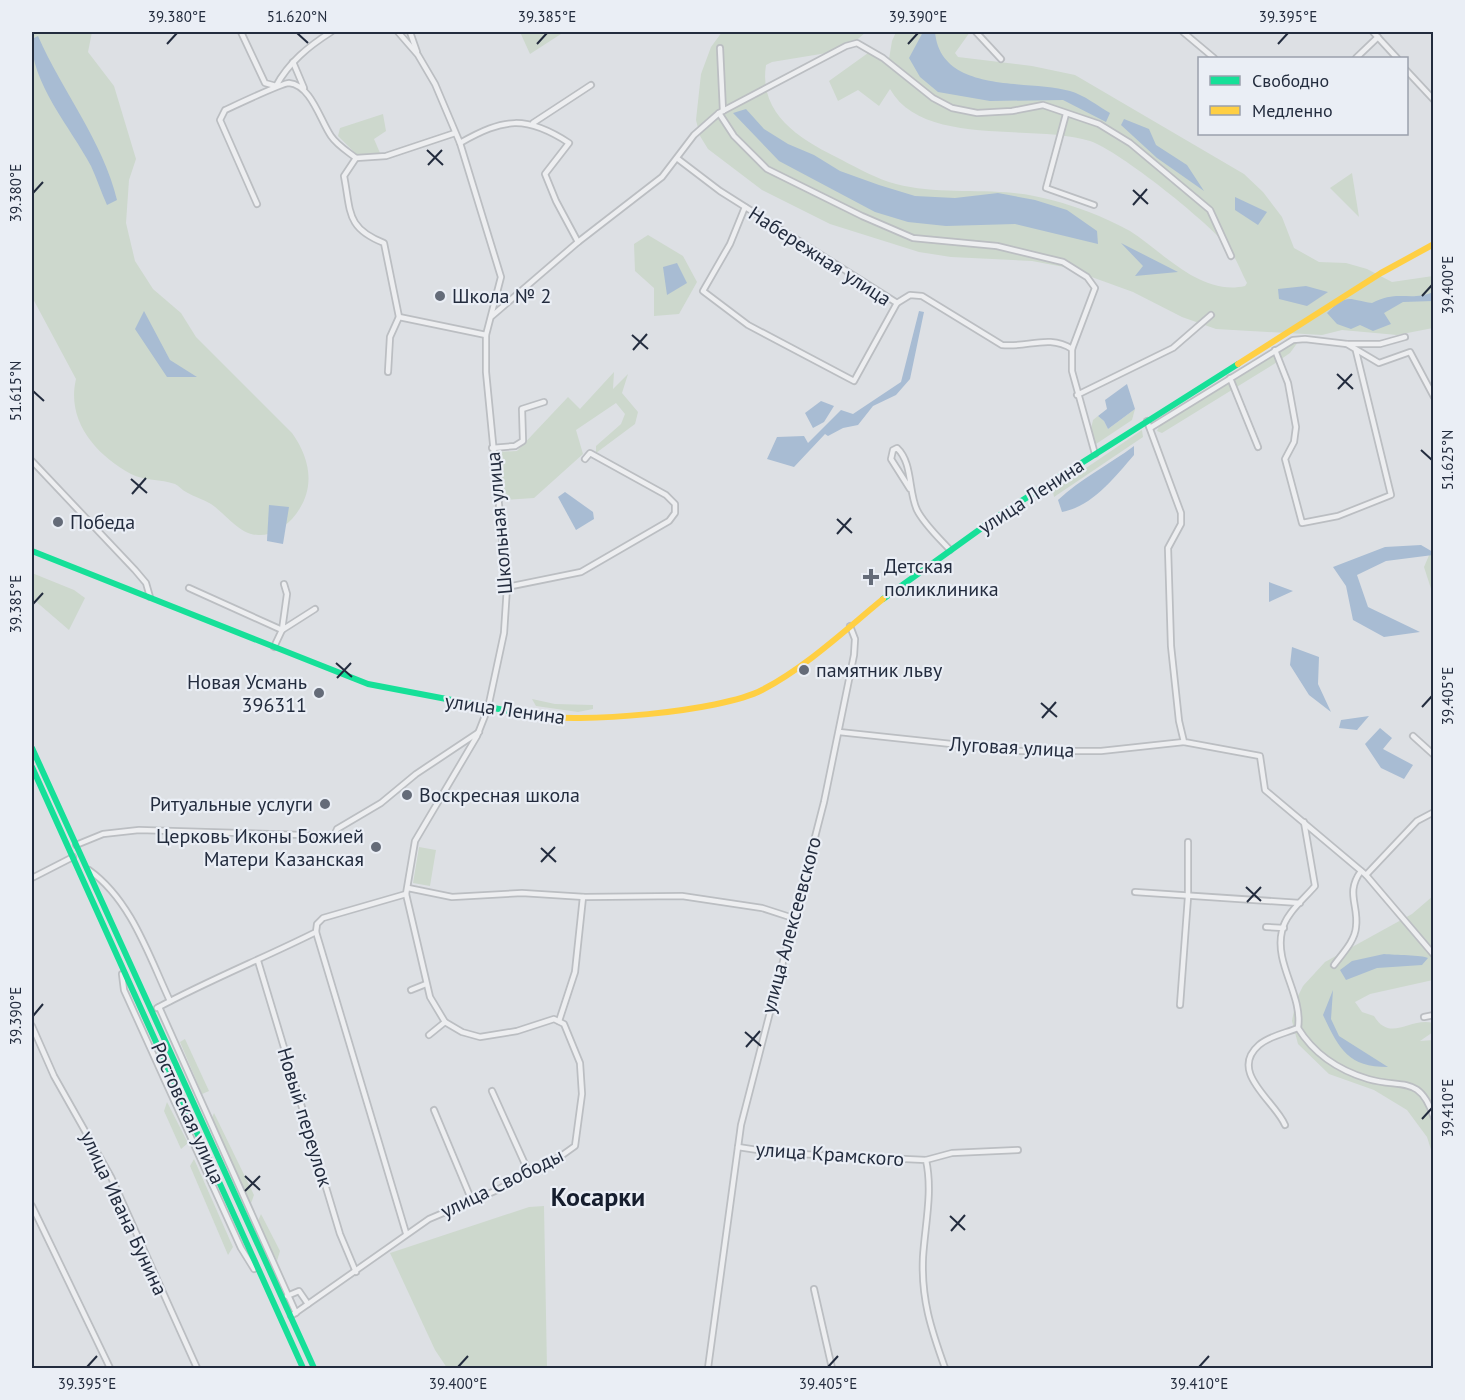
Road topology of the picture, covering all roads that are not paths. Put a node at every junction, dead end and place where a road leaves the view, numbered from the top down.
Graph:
1 (241, 32) edge
2 (331, 32) edge
3 (398, 32) edge
4 (410, 32) edge
5 (976, 32) edge
6 (1183, 32) edge
7 (1373, 32) edge
8 (1378, 37) junction
9 (720, 48) dead end
10 (418, 55) junction
11 (1213, 57) edge
12 (1357, 57) edge
13 (1396, 57) edge
14 (1001, 59) dead end
15 (293, 62) junction
16 (1408, 71) edge
17 (591, 85) dead end
18 (276, 86) junction
19 (304, 88) junction
20 (1434, 100) edge
21 (721, 112) junction
22 (1066, 114) junction
23 (533, 123) junction
24 (455, 133) junction
25 (460, 143) junction
26 (356, 158) junction
27 (678, 159) junction
28 (257, 204) dead end
29 (1094, 205) dead end
30 (746, 207) junction
31 (578, 242) junction
32 (1434, 244) edge
33 (1231, 256) dead end
34 (897, 303) junction
35 (1211, 315) dead end
36 (492, 316) junction
37 (399, 317) junction
38 (486, 335) junction
39 (1405, 338) dead end
40 (1347, 344) junction
41 (1072, 349) junction
42 (1275, 350) junction
43 (1356, 351) junction
44 (388, 372) dead end
45 (1230, 378) junction
46 (1077, 395) junction
47 (1434, 397) edge
48 (544, 402) dead end
49 (1149, 425) junction
50 (1258, 447) dead end
51 (492, 448) junction
52 (1095, 454) junction
53 (585, 459) dead end
54 (32, 461) edge
55 (910, 489) junction
56 (32, 550) edge
57 (950, 550) junction
58 (284, 584) dead end
59 (507, 587) junction
60 (189, 588) dead end
61 (150, 597) junction
62 (315, 609) dead end
63 (850, 626) junction
64 (282, 630) junction
65 (273, 648) junction
66 (488, 708) junction
67 (478, 732) junction
68 (839, 732) junction
69 (1413, 736) dead end
70 (1184, 742) junction
71 (32, 748) edge
72 (1434, 755) edge
73 (32, 767) edge
74 (1434, 812) edge
75 (1304, 822) junction
76 (1188, 842) dead end
77 (76, 845) junction
78 (73, 857) junction
79 (86, 868) junction
80 (1361, 871) junction
81 (1366, 875) junction
82 (32, 878) edge
83 (408, 888) junction
84 (1135, 892) dead end
85 (406, 894) junction
86 (583, 897) junction
87 (1188, 897) junction
88 (1300, 903) junction
89 (793, 918) junction
90 (1266, 927) dead end
91 (1284, 928) junction
92 (316, 932) junction
93 (1434, 955) edge
94 (258, 961) junction
95 (1334, 965) dead end
96 (426, 984) junction
97 (411, 990) dead end
98 (170, 1001) junction
99 (1180, 1005) dead end
100 (159, 1007) junction
101 (150, 1011) junction
102 (1434, 1015) edge
103 (1424, 1017) dead end
104 (559, 1021) junction
105 (446, 1022) junction
106 (32, 1026) edge
107 (1298, 1028) junction
108 (429, 1035) dead end
109 (492, 1091) dead end
110 (434, 1110) dead end
111 (1434, 1118) edge
112 (1285, 1125) dead end
113 (738, 1147) junction
114 (1018, 1150) dead end
115 (926, 1160) junction
116 (529, 1173) junction
117 (472, 1201) junction
118 (32, 1206) edge
119 (406, 1233) junction
120 (356, 1272) junction
121 (814, 1289) dead end
122 (287, 1296) junction
123 (308, 1304) junction
124 (293, 1315) junction
125 (282, 1321) junction
126 (110, 1368) edge
127 (197, 1368) edge
128 (303, 1368) edge
129 (314, 1368) edge
130 (708, 1368) edge
131 (832, 1368) edge
132 (945, 1368) edge

1 - 18 street
2 - 15 street
3 - 10 street, Школьная улица
4 - 10 street, Школьная улица
5 - 14 street
6 - 11 street
7 - 8 street
8 - 12 street
8 - 13 street
9 - 21 street
10 - 24 street, Школьная улица
15 - 18 street
15 - 19 street
16 - 20 street
17 - 23 street
18 - 19 street
18 - 28 street
19 - 26 street
21 - 22 street
21 - 27 street
21 - 41 street
22 - 29 street
22 - 33 street
23 - 25 street
23 - 31 street
24 - 25 street, Школьная улица
24 - 26 street
25 - 36 street, Школьная улица
26 - 37 street
27 - 30 street, Набережная улица
27 - 31 street
30 - 34 street, Набережная улица
30 - 34 street, Набережная улица
31 - 36 street
32 - 49 main road, улица Ленина
34 - 41 street
35 - 46 street
36 - 38 street, Школьная улица
37 - 38 street
37 - 44 street
38 - 51 street, Школьная улица
39 - 40 street
40 - 42 street
40 - 43 street
41 - 46 street
42 - 43 street
42 - 45 street
43 - 47 street
45 - 49 street
45 - 50 street
46 - 52 street
48 - 51 street
49 - 52 main road, улица Ленина
49 - 70 street
51 - 59 street, Школьная улица
52 - 57 main road, улица Ленина
53 - 59 street
54 - 61 street
55 - 55 street
55 - 57 street
56 - 61 main road, улица Ленина
57 - 63 main road, улица Ленина
58 - 64 street
59 - 66 street, Школьная улица
60 - 64 street
61 - 65 main road, улица Ленина
62 - 64 street
63 - 66 main road, улица Ленина
63 - 68 street, улица Алексеевского
64 - 65 street
65 - 66 main road, улица Ленина
66 - 67 street
67 - 77 street
67 - 83 street
68 - 70 street, Луговая улица
68 - 89 street, улица Алексеевского
69 - 72 street
70 - 75 street, Луговая улица
71 - 77 main road, Ростовская улица
73 - 78 main road, Ростовская улица
74 - 81 street
75 - 80 street, Луговая улица
75 - 88 street
76 - 87 street
77 - 79 main road, Ростовская улица
78 - 82 street
78 - 125 main road, Ростовская улица
79 - 98 street, Ростовская улица
79 - 101 main road, Ростовская улица
80 - 81 street, Луговая улица
80 - 95 street
81 - 93 street, Луговая улица
83 - 85 street
83 - 86 street
84 - 87 street
85 - 92 street
85 - 96 street
86 - 89 street
86 - 104 street
87 - 88 street
87 - 99 street
88 - 91 street
89 - 113 street, улица Алексеевского
90 - 91 street
91 - 107 street
92 - 94 street
92 - 119 street
94 - 98 street
94 - 120 street, Новый переулок
96 - 97 street
96 - 105 street
98 - 100 street
100 - 101 street
100 - 122 street
101 - 124 main road, Ростовская улица
102 - 103 street
104 - 105 street
104 - 116 street, улица Свободы
105 - 108 street
106 - 127 street, улица Ивана Бунина
107 - 111 street
107 - 112 street
109 - 116 street
110 - 117 street
113 - 115 street, улица Крамского
113 - 130 street, улица Алексеевского
114 - 115 street
115 - 132 street, улица Крамского
116 - 117 street, улица Свободы
117 - 119 street, улица Свободы
118 - 126 street
119 - 120 street, улица Свободы
120 - 123 street, улица Свободы
121 - 131 street
122 - 123 street
122 - 124 street
123 - 124 street, улица Свободы
124 - 125 main road
124 - 129 main road, Ростовская улица
125 - 128 main road, Ростовская улица

